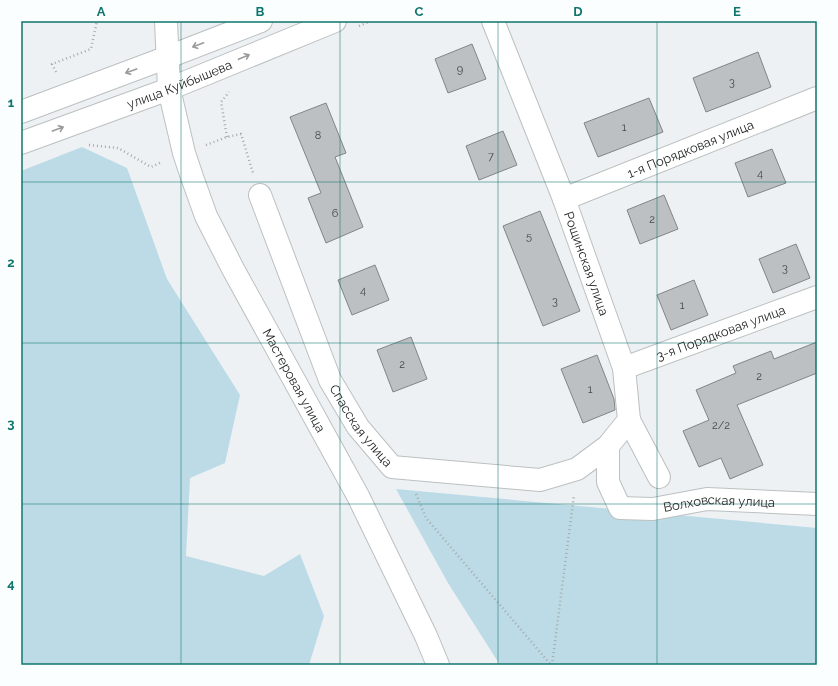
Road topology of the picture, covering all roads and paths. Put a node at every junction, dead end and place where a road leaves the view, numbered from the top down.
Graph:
1 (166, 21) edge
2 (261, 21) edge
3 (335, 21) edge
4 (493, 21) edge
5 (168, 57) junction
6 (169, 89) junction
7 (817, 98) edge
8 (21, 112) edge
9 (241, 134) dead end
10 (21, 143) edge
11 (260, 195) joint
12 (564, 199) junction
13 (817, 297) edge
14 (624, 368) junction
15 (629, 420) junction
16 (608, 446) junction
17 (405, 468) junction
18 (577, 469) junction
19 (659, 477) dead end
20 (817, 504) edge
21 (438, 665) edge
22 (552, 665) edge

1 - 5 street, Мастеровая улица
2 -> 5 street
6 -> 3 street, улица Куйбышева
4 - 12 street, Рощинская улица
5 - 6 street, Мастеровая улица
5 -> 8 street
10 -> 6 street, улица Куйбышева
6 - 21 street, Мастеровая улица
7 - 12 street, 1-я Порядковая улица
9 - 11 path
11 - 17 street, Спасская улица
12 - 14 street, Рощинская улица
13 - 14 street, 3-я Порядковая улица
14 - 15 street, Рощинская улица
15 - 16 street
15 - 19 street
16 - 18 street, Спасская улица
16 - 20 street, Волховская улица
17 - 18 street, Спасская улица
17 - 22 path
18 - 22 path

